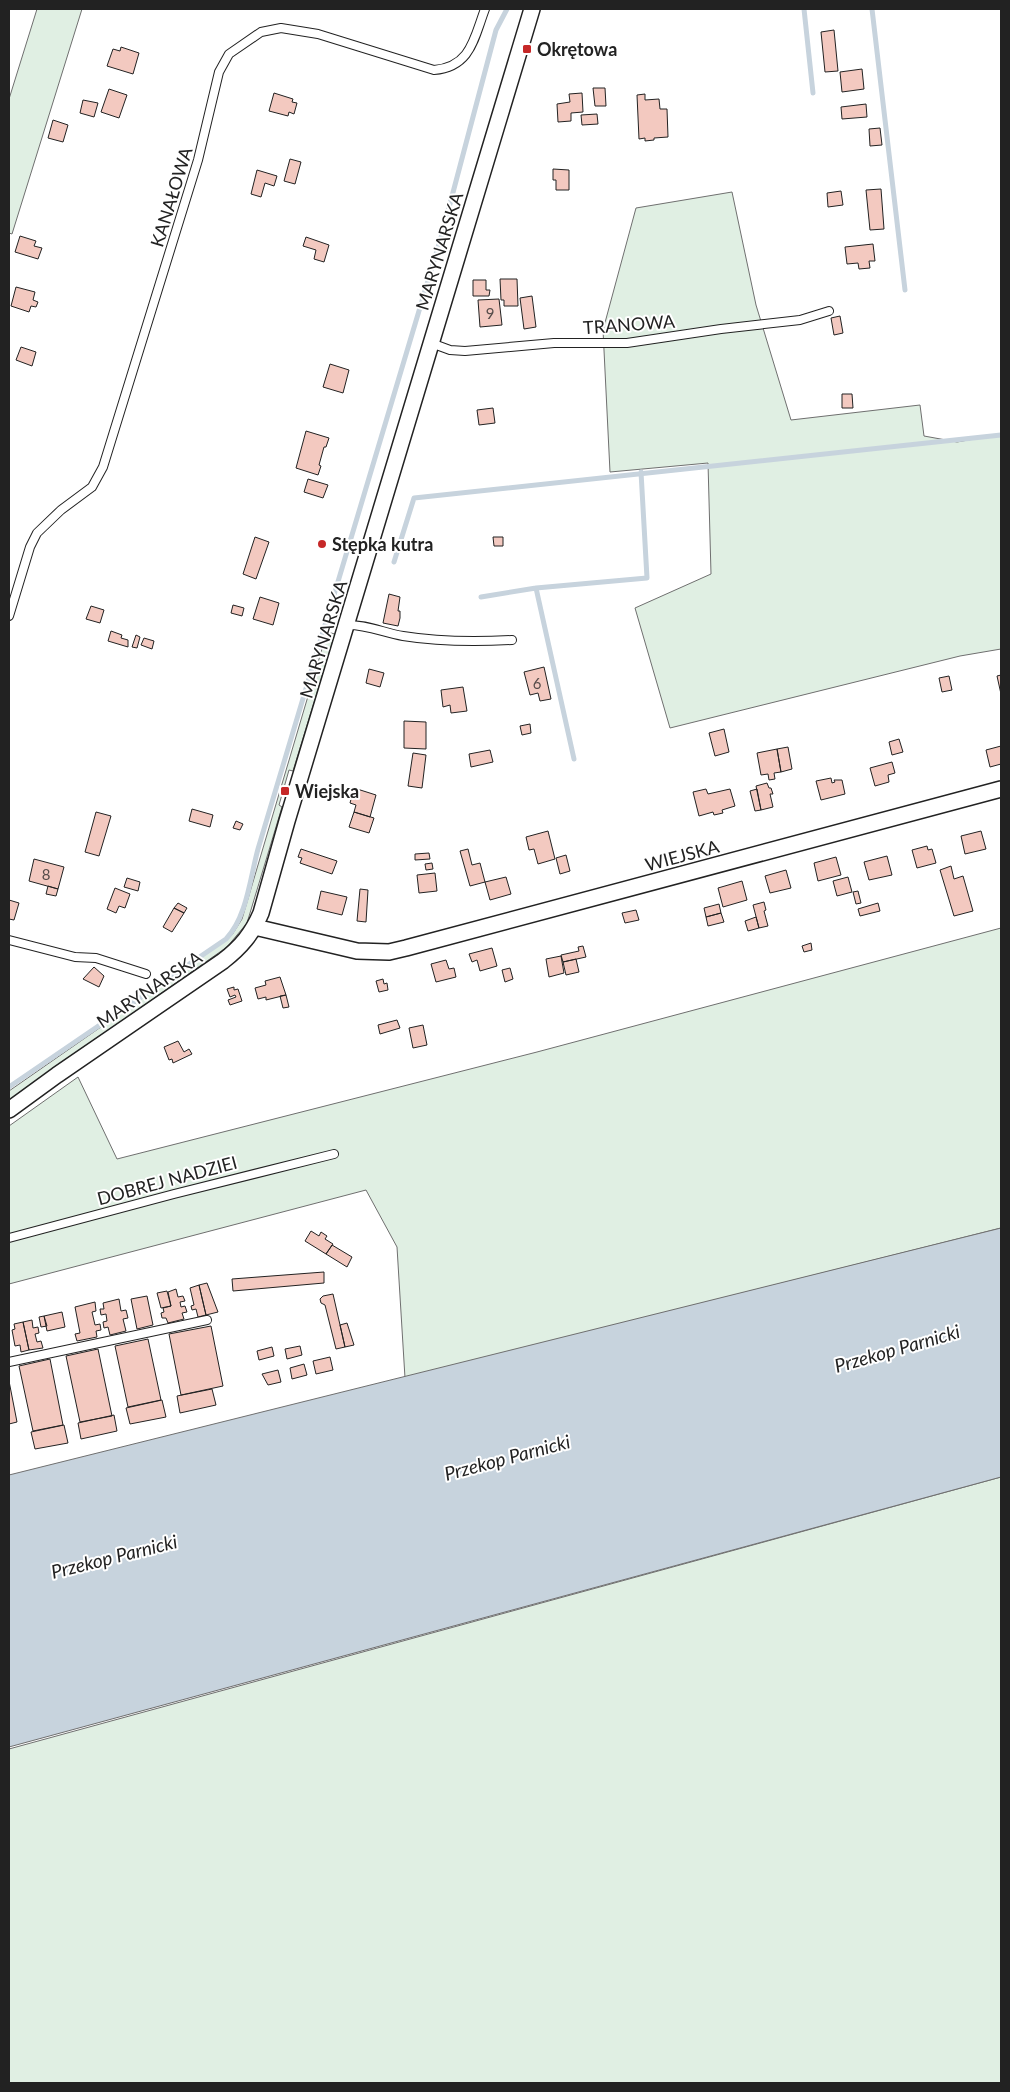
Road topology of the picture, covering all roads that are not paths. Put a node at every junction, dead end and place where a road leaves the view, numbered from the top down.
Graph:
1 (485, 9) edge
2 (532, 9) edge
3 (829, 311) dead end
4 (431, 343) junction
5 (9, 616) edge
6 (346, 625) junction
7 (512, 640) dead end
8 (1001, 789) edge
9 (255, 927) junction
10 (9, 940) edge
11 (146, 974) dead end
12 (9, 1110) edge
13 (334, 1154) dead end
14 (9, 1238) edge
15 (208, 1320) dead end
16 (9, 1362) edge

1 - 5 lane, KANAŁOWA
2 - 4 street, MARYNARSKA
3 - 4 lane, TRANOWA
4 - 6 street, MARYNARSKA
6 - 7 lane
6 - 9 street, MARYNARSKA
8 - 9 street, WIEJSKA
9 - 12 street, MARYNARSKA
10 - 11 lane
13 - 14 lane, DOBREJ NADZIEI
15 - 16 lane

